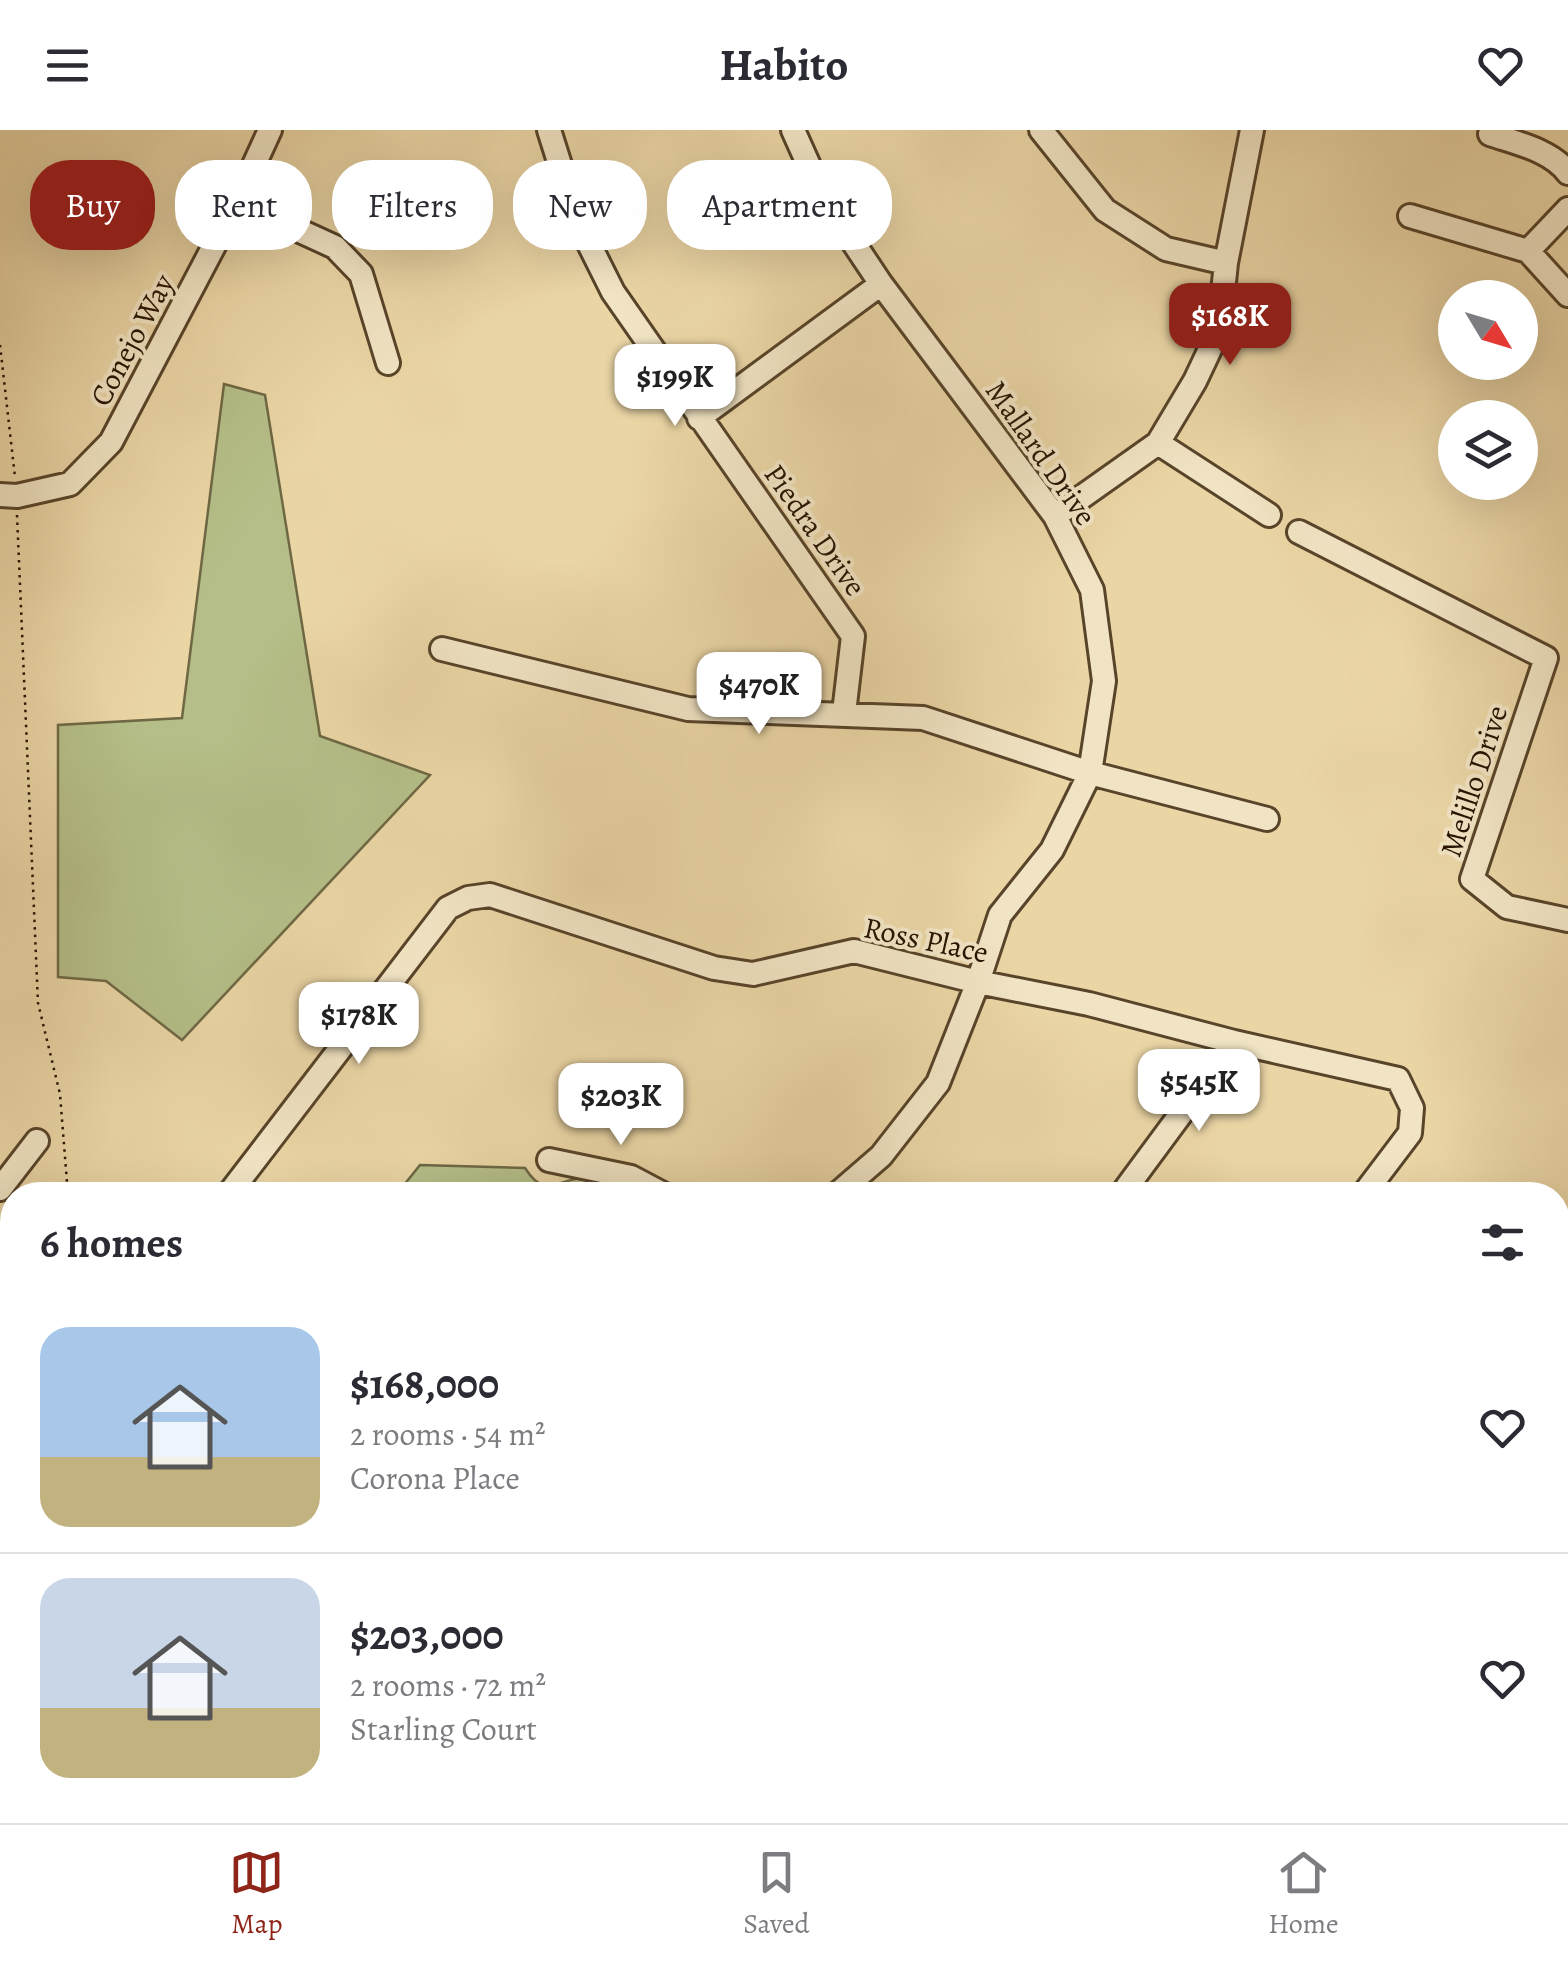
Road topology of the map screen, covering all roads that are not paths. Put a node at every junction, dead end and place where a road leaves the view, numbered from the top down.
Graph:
1 (270, 130) edge
2 (550, 130) edge
3 (793, 130) edge
4 (1040, 130) edge
5 (1252, 130) edge
6 (1490, 134) dead end
7 (256, 160) edge
8 (1568, 173) edge
9 (1568, 209) edge
10 (1410, 216) dead end
11 (312, 236) edge
12 (212, 250) edge
13 (1528, 251) junction
14 (1226, 263) junction
15 (881, 284) junction
16 (1568, 295) edge
17 (388, 364) dead end
18 (699, 418) junction
19 (1158, 443) junction
20 (8, 496) edge
21 (1270, 514) dead end
22 (1055, 516) junction
23 (1299, 532) dead end
24 (442, 649) dead end
25 (844, 713) junction
26 (1090, 773) junction
27 (1266, 819) dead end
28 (1568, 920) edge
29 (978, 982) junction
30 (1234, 1042) junction
31 (38, 1142) dead end
32 (550, 1160) dead end
33 (6, 1182) edge
34 (238, 1182) edge
35 (640, 1182) edge
36 (851, 1182) edge
37 (1131, 1182) edge
38 (1374, 1182) edge

1 - 7 street, Conejo Way
2 - 18 street, Piedra Drive
3 - 15 street, Mallard Drive
4 - 14 street
5 - 14 street
6 - 8 street
9 - 13 street
10 - 13 street
11 - 17 street
12 - 20 street, Conejo Way
13 - 16 street
14 - 19 street
15 - 18 street
15 - 22 street, Mallard Drive
18 - 25 street, Piedra Drive
19 - 21 street
19 - 22 street
22 - 26 street, Mallard Drive
23 - 28 street, Melillo Drive
24 - 25 street
25 - 26 street
26 - 27 street
26 - 29 street, Mallard Drive
29 - 30 street, Ross Place
29 - 34 street, Ross Place
29 - 36 street, Mallard Drive
30 - 37 street
30 - 38 street, Ross Place
31 - 33 street
32 - 35 street

